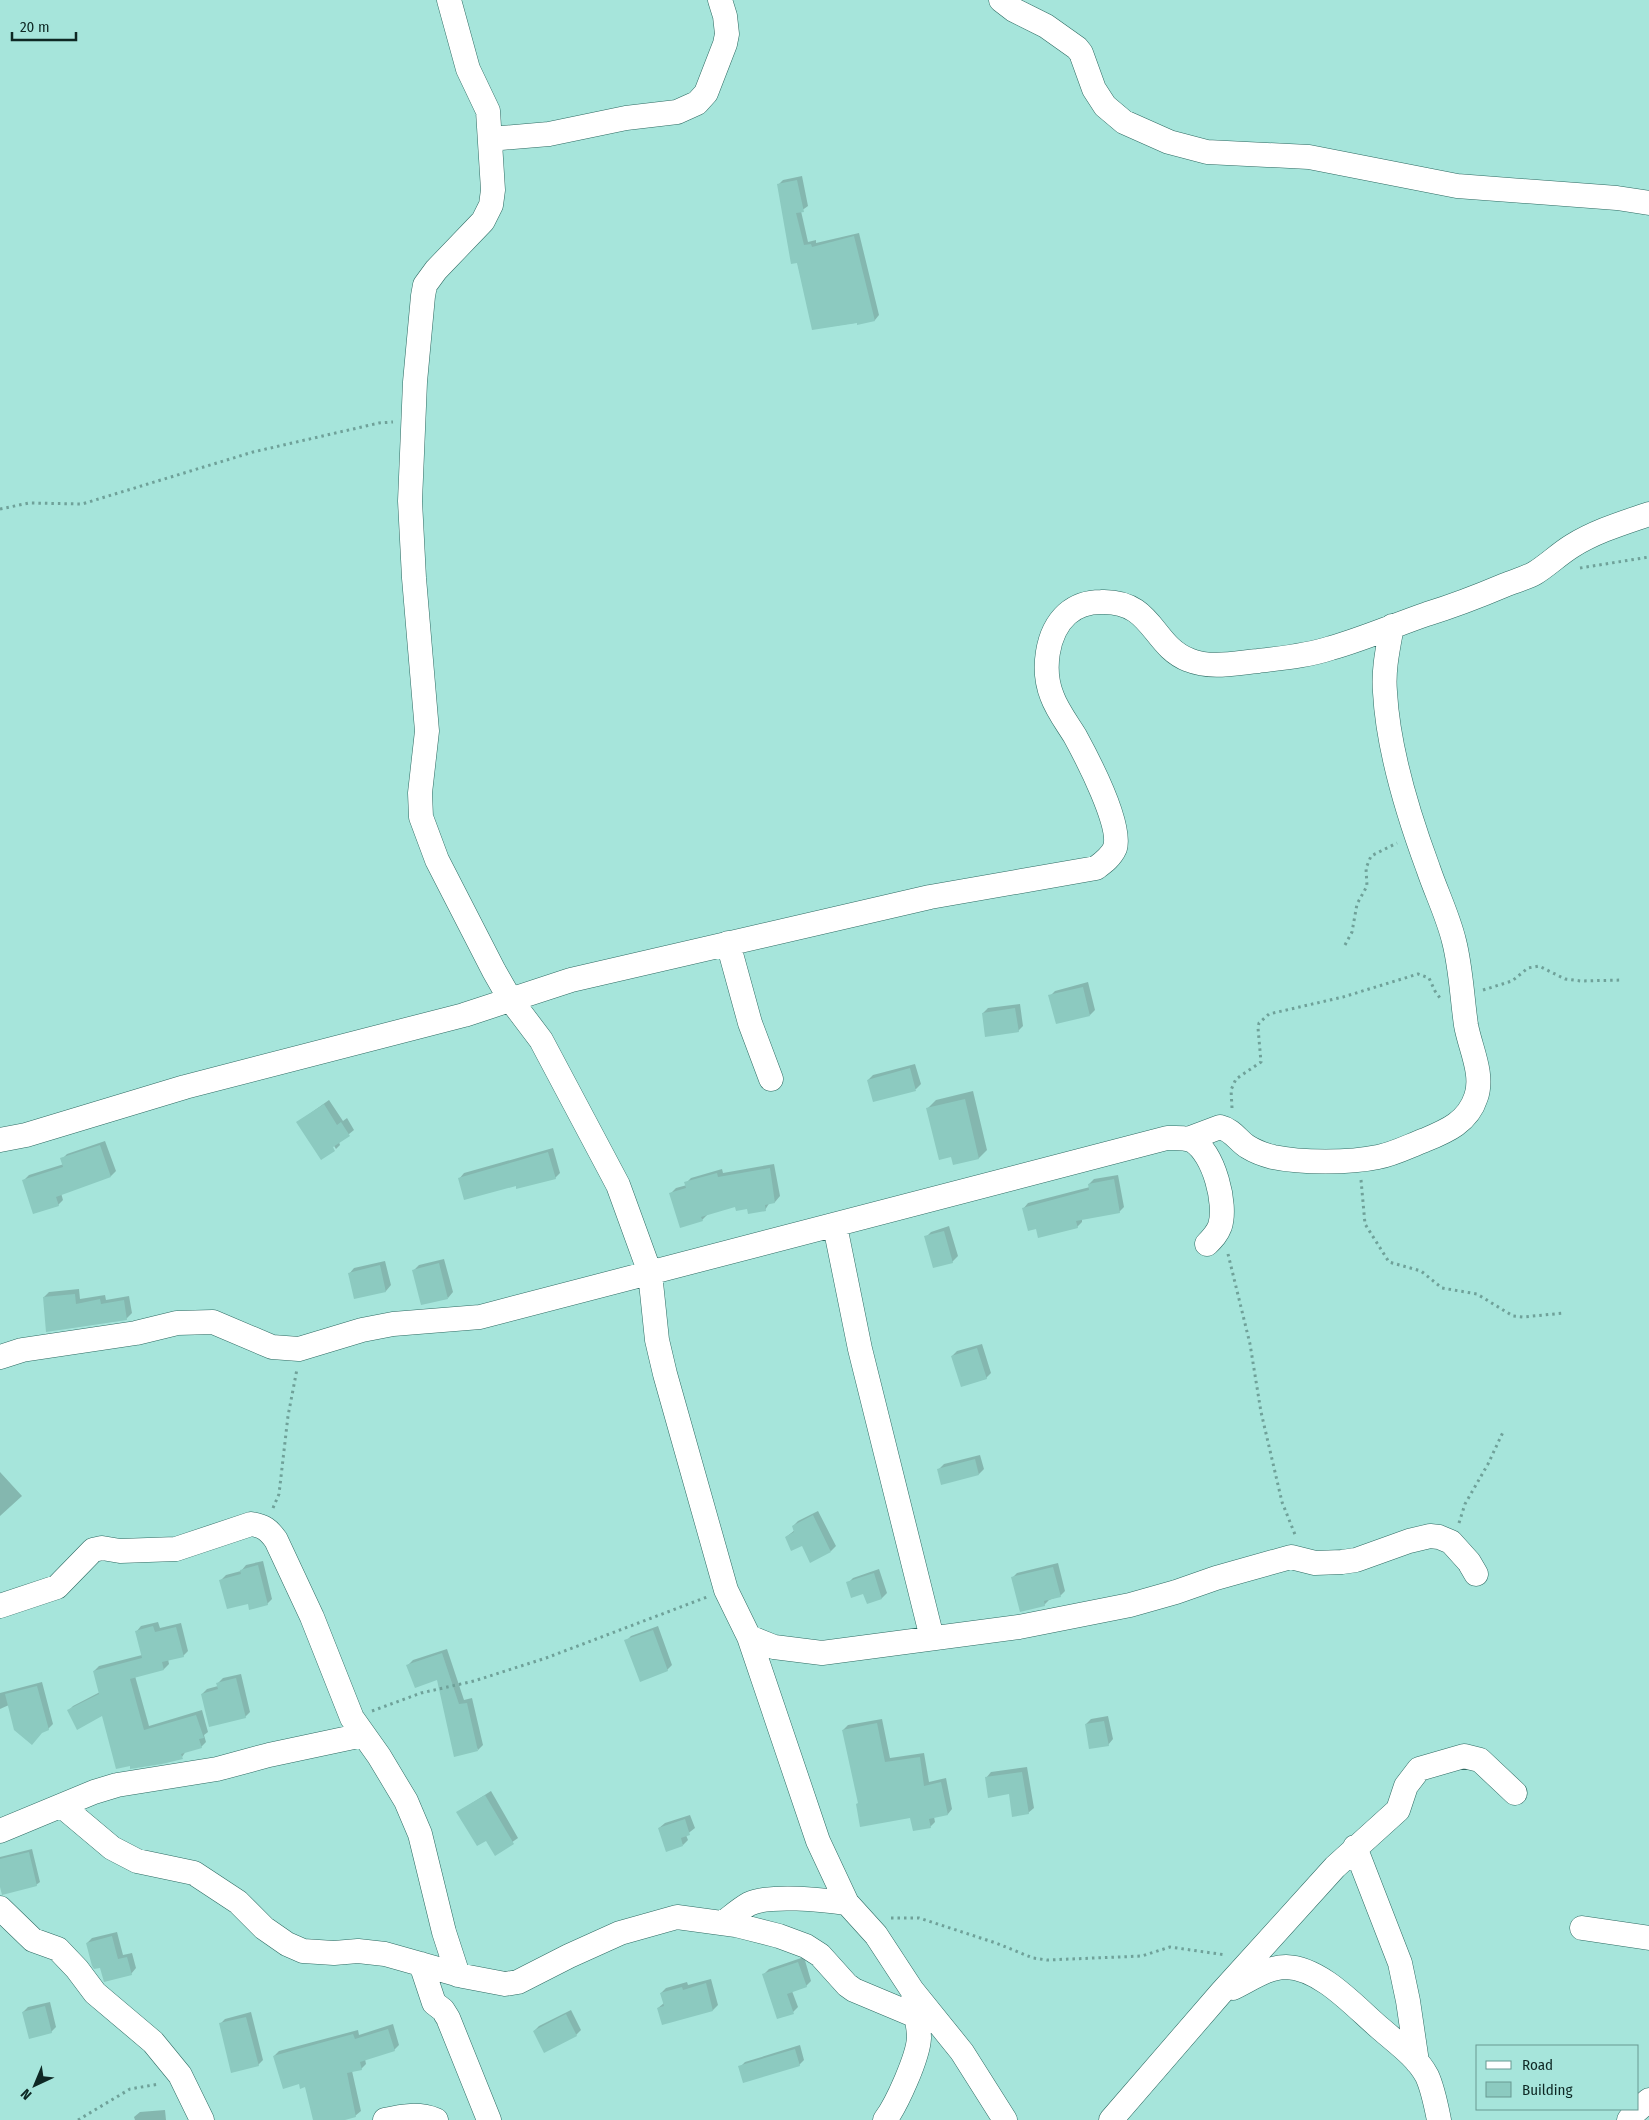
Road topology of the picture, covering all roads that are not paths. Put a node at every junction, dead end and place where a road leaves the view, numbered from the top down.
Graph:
1 (449, 0) edge
2 (720, 0) edge
3 (1001, 0) edge
4 (490, 139) junction
5 (1649, 203) edge
6 (1649, 514) edge
7 (1392, 626) junction
8 (728, 942) junction
9 (510, 999) junction
10 (771, 1079) dead end
11 (1188, 1139) junction
12 (0, 1140) edge
13 (835, 1226) junction
14 (1207, 1244) dead end
15 (650, 1273) junction
16 (0, 1357) edge
17 (1476, 1574) dead end
18 (0, 1606) edge
19 (749, 1636) junction
20 (932, 1638) junction
21 (358, 1727) junction
22 (1515, 1793) dead end
23 (62, 1806) junction
24 (0, 1831) edge
25 (1356, 1848) junction
26 (0, 1908) edge
27 (854, 1911) junction
28 (724, 1924) junction
29 (1582, 1928) dead end
30 (1649, 1938) edge
31 (421, 1964) junction
32 (460, 1975) junction
33 (912, 1990) junction
34 (1220, 1994) junction
35 (443, 2010) junction
36 (916, 2016) junction
37 (1417, 2062) junction
38 (1649, 2100) edge
39 (1639, 2109) edge
40 (1637, 2110) edge
41 (202, 2120) edge
42 (385, 2120) edge
43 (436, 2120) edge
44 (489, 2120) edge
45 (885, 2120) edge
46 (1005, 2120) edge
47 (1111, 2120) edge
48 (1439, 2120) edge
49 (1629, 2120) edge

1 - 4 street
2 - 4 street
3 - 5 street
4 - 9 street
6 - 7 street
7 - 8 street
7 - 11 street
8 - 9 street
8 - 10 street
9 - 12 street
9 - 15 street
11 - 13 street
11 - 14 street
13 - 15 street
13 - 20 street
15 - 16 street
15 - 19 street
17 - 20 street
18 - 21 street
19 - 20 street
19 - 27 street
21 - 23 street
21 - 32 street
22 - 25 street
23 - 24 street
23 - 31 street
25 - 34 street
25 - 37 street
26 - 41 street
27 - 28 street
27 - 33 street
28 - 32 street
28 - 36 street
29 - 30 street
31 - 32 street
31 - 35 street
32 - 35 street
33 - 36 street
33 - 46 street
34 - 37 street
34 - 47 street
35 - 44 street
36 - 45 street
37 - 48 street
38 - 39 street
40 - 49 street
42 - 43 street

